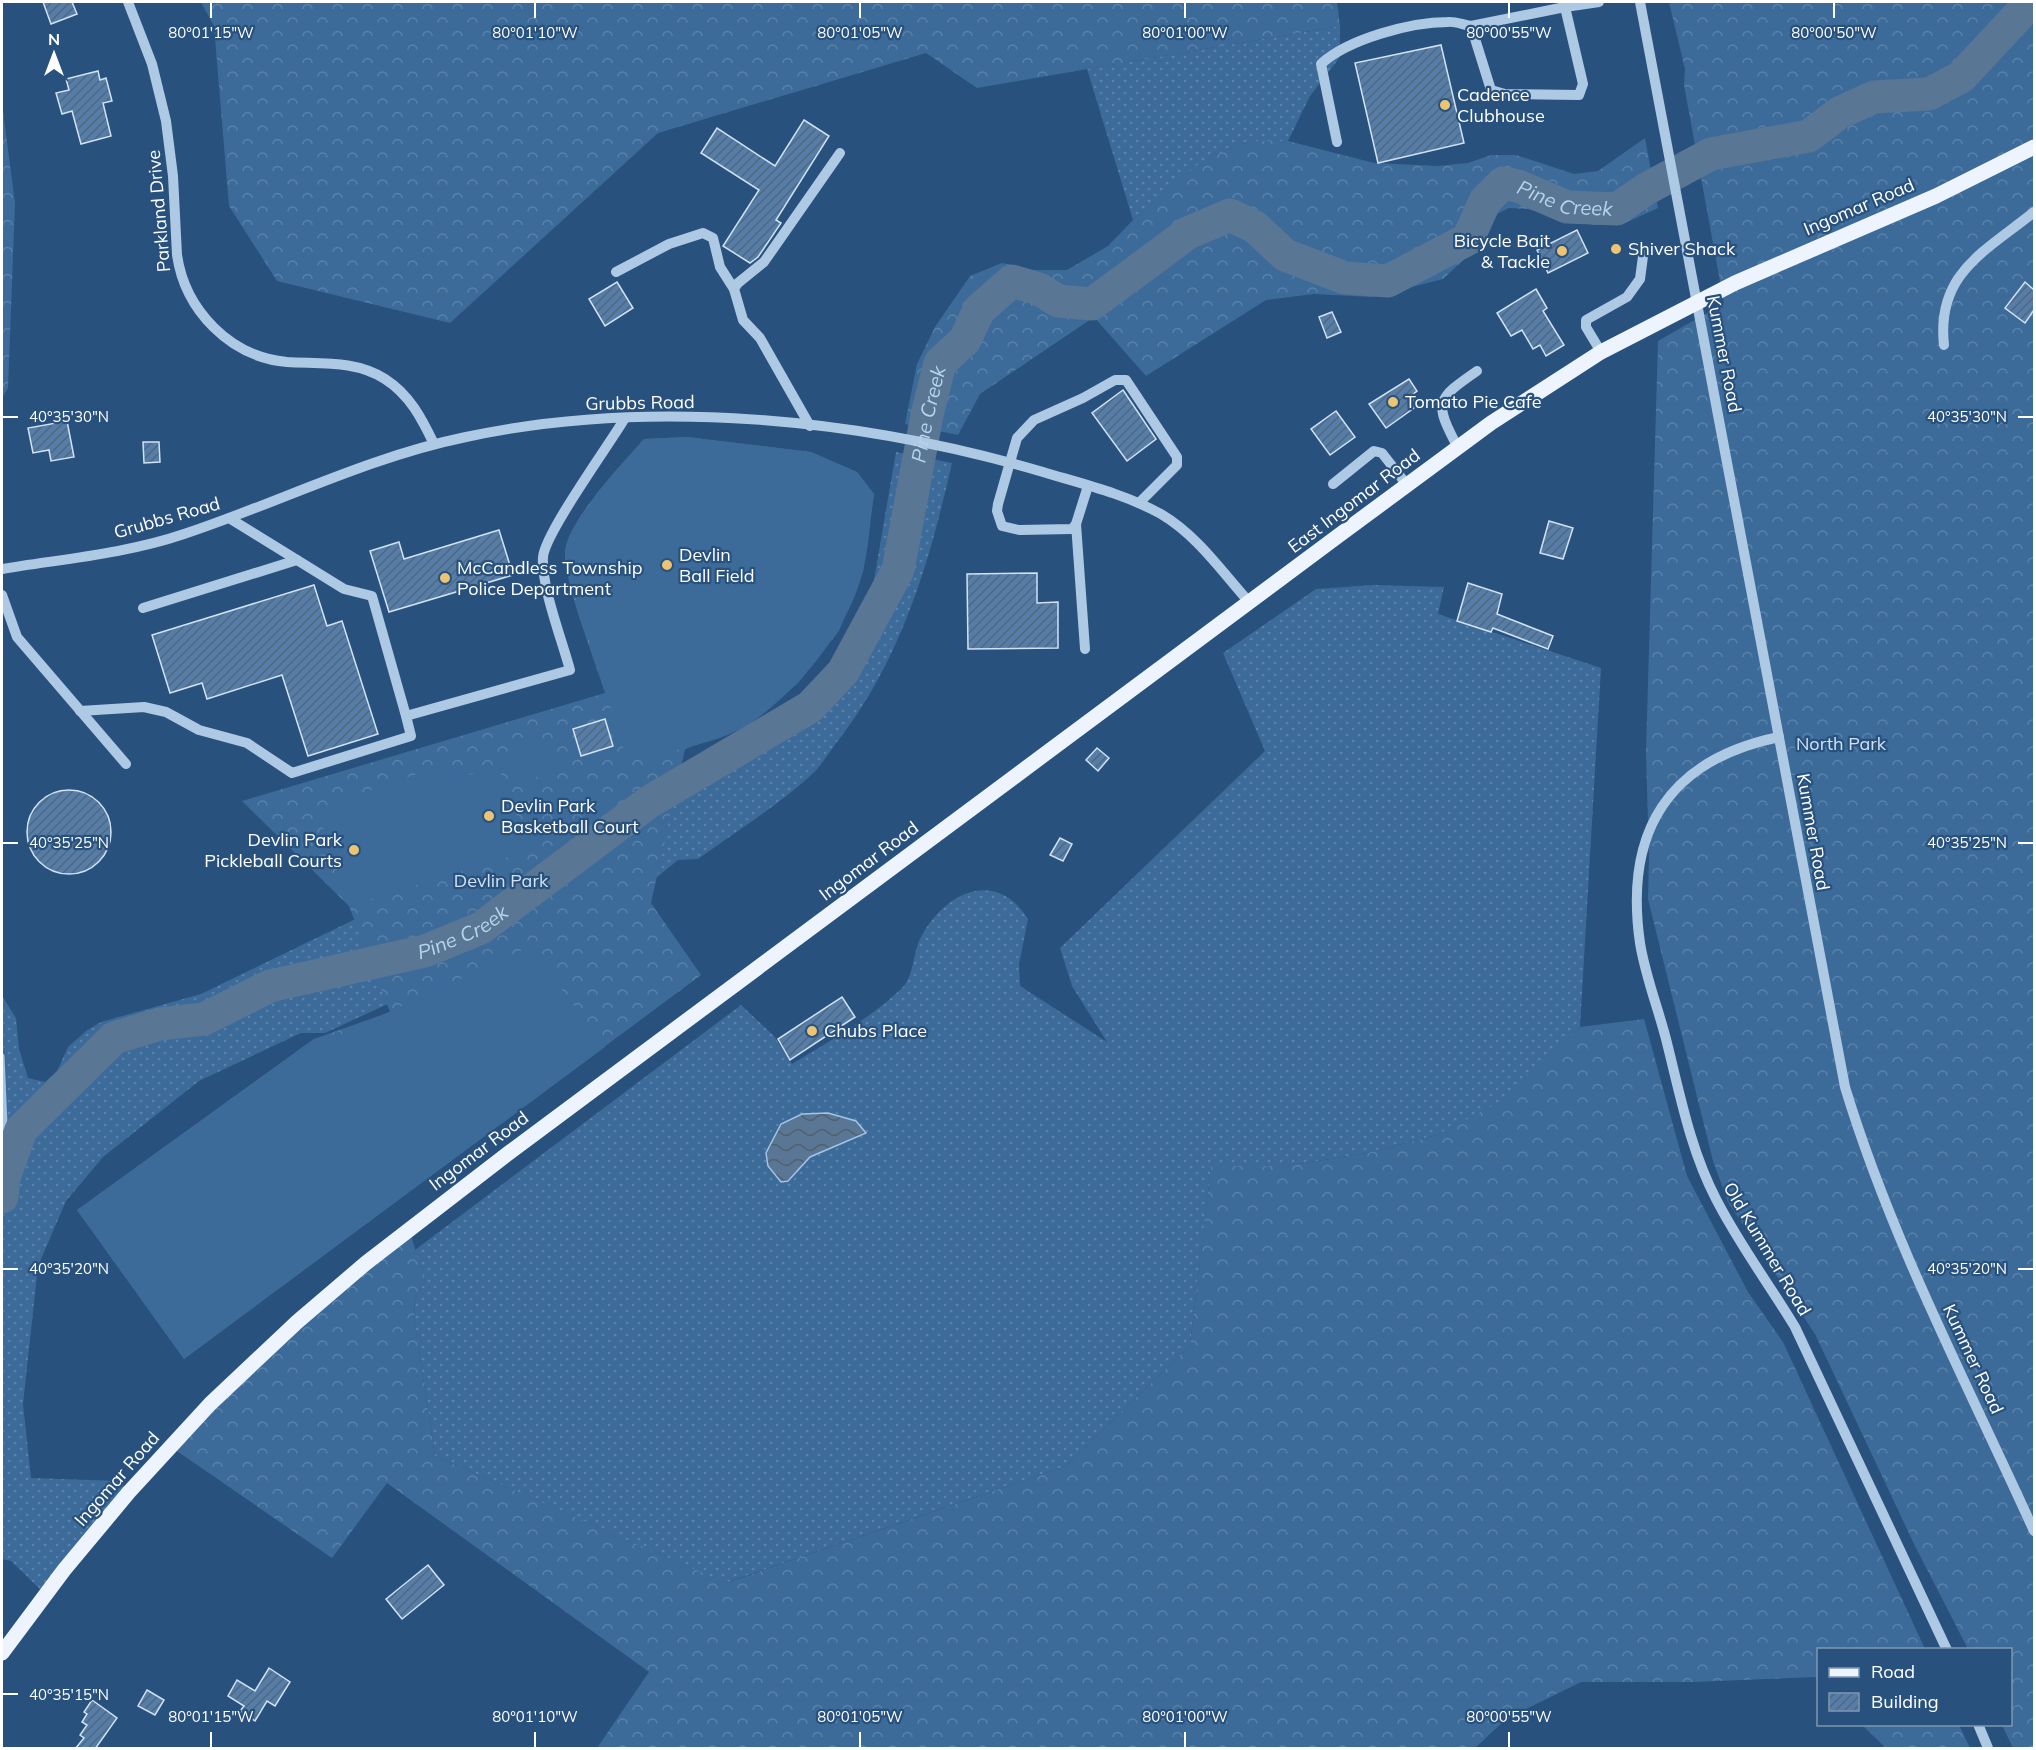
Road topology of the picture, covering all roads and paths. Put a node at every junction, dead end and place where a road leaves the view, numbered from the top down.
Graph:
1 (128, 2) edge
2 (1599, 2) edge
3 (1640, 2) edge
4 (1565, 7) junction
5 (1471, 26) junction
6 (1337, 142) dead end
7 (2034, 147) edge
8 (840, 153) dead end
9 (2034, 212) edge
10 (1644, 249) dead end
11 (616, 272) dead end
12 (734, 289) junction
13 (1697, 302) junction
14 (1944, 345) dead end
15 (1601, 352) junction
16 (1477, 371) dead end
17 (625, 418) junction
18 (810, 426) junction
19 (434, 444) junction
20 (1458, 448) junction
21 (1011, 463) junction
22 (1333, 484) dead end
23 (1407, 485) junction
24 (1088, 486) junction
25 (1139, 503) junction
26 (229, 518) junction
27 (1076, 524) junction
28 (297, 560) junction
29 (2, 570) edge
30 (2, 595) edge
31 (1250, 603) junction
32 (143, 608) dead end
33 (1085, 650) dead end
34 (80, 711) junction
35 (406, 716) junction
36 (1779, 736) junction
37 (1047, 753) joint
38 (126, 764) dead end
39 (2030, 1508) edge
40 (2034, 1531) edge
41 (1946, 1648) edge
42 (2, 1653) edge
43 (1978, 1726) edge
44 (1988, 1749) edge

1 - 19 street, Parkland Drive
2 - 4 street
3 - 13 street, Kummer Road
4 - 5 street
4 - 5 street
5 - 6 street
7 - 13 main road, Ingomar Road
8 - 12 street
9 - 14 street
10 - 15 street
11 - 12 street
12 - 18 street
13 - 15 main road, East Ingomar Road
13 - 36 street, Kummer Road
15 - 20 main road, East Ingomar Road
16 - 20 street
17 - 18 street, Grubbs Road
17 - 19 street, Grubbs Road
17 - 35 street
18 - 21 street, Grubbs Road
19 - 26 street, Grubbs Road
20 - 23 main road, East Ingomar Road
21 - 24 street, Grubbs Road
21 - 25 street
21 - 27 street
22 - 23 street
23 - 31 main road, East Ingomar Road
24 - 25 street, Grubbs Road
24 - 27 street
25 - 31 street, Grubbs Road
26 - 28 street
26 - 29 street, Grubbs Road
27 - 33 street
28 - 32 street
28 - 35 street
30 - 34 street
31 - 37 main road, East Ingomar Road
34 - 35 street
34 - 38 street
36 - 39 street, Kummer Road
36 - 41 street, Old Kummer Road
37 - 42 main road, Ingomar Road
39 - 40 street, Kummer Road
43 - 44 street

